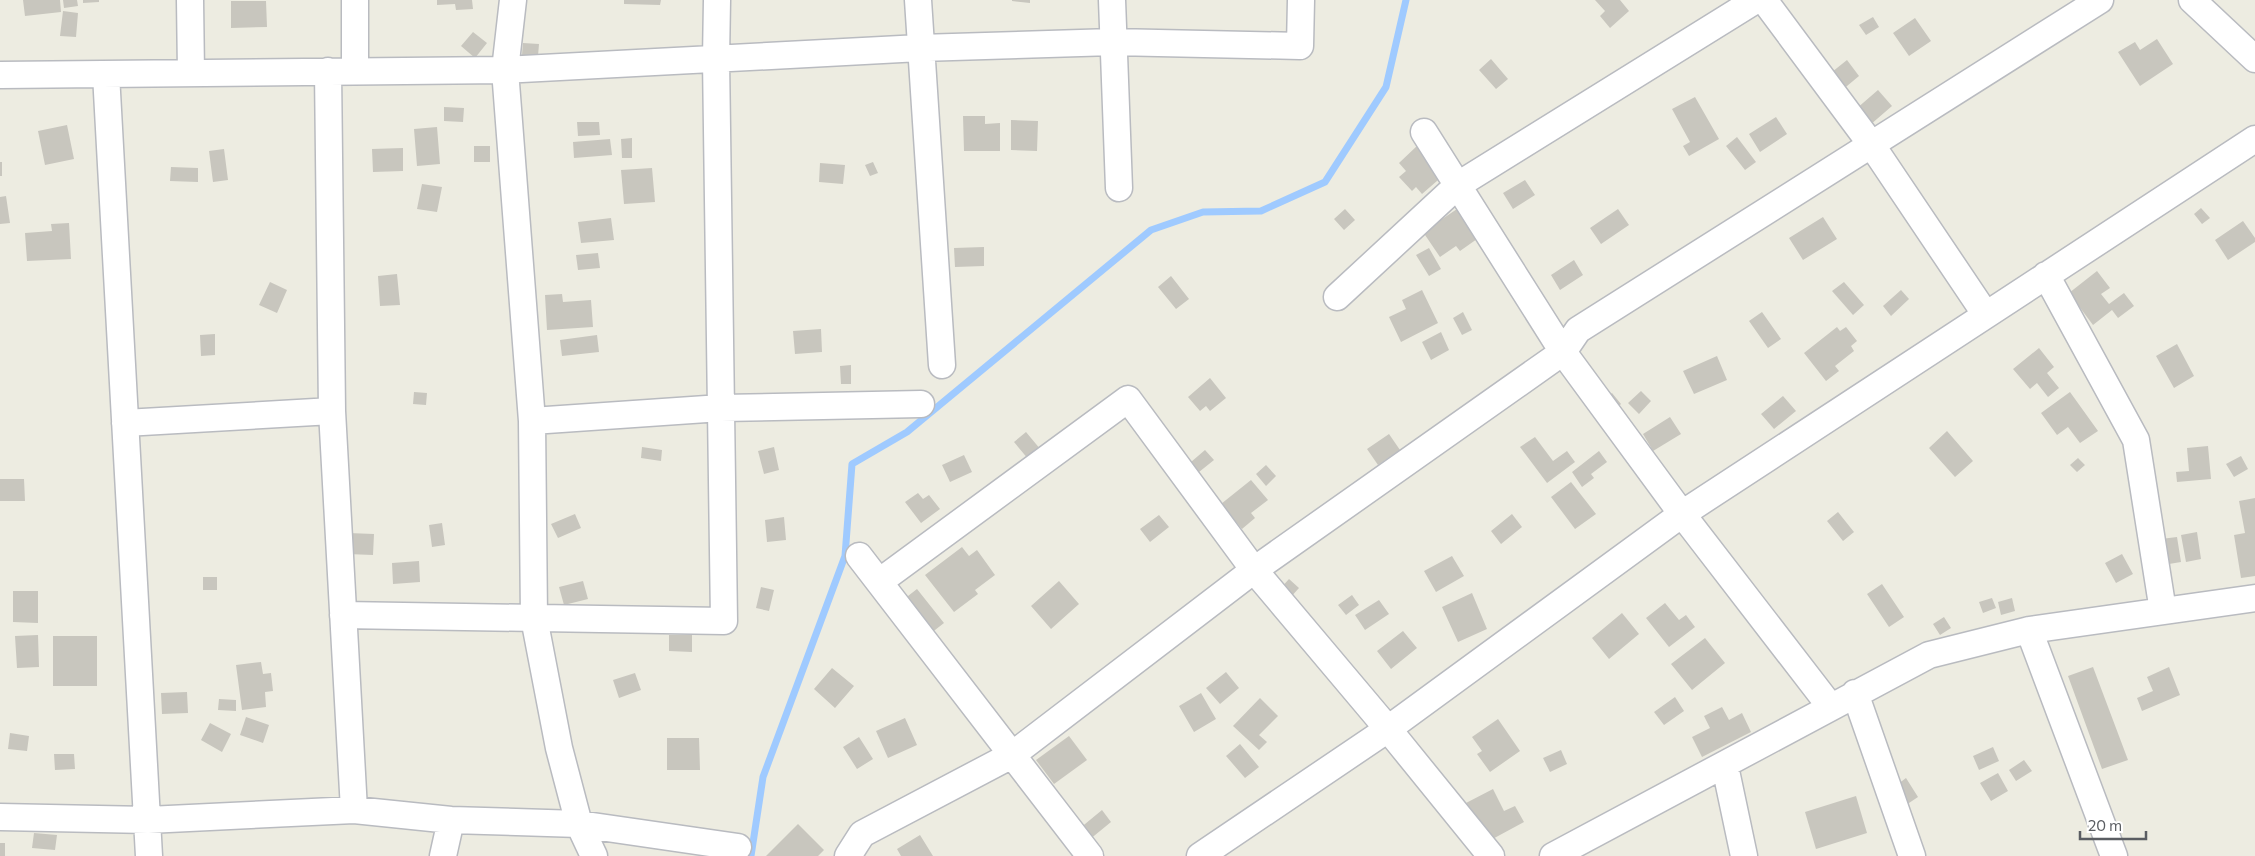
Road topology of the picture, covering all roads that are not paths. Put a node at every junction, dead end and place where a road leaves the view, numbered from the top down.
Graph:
1 (190, 0) edge
2 (355, 0) edge
3 (513, 0) edge
4 (717, 0) edge
5 (918, 0) edge
6 (1112, 0) edge
7 (1301, 0) edge
8 (1756, 0) edge
9 (1764, 0) edge
10 (2100, 0) edge
11 (2192, 0) edge
12 (1113, 42) junction
13 (920, 48) junction
14 (716, 59) junction
15 (2255, 59) edge
16 (505, 70) junction
17 (355, 71) junction
18 (328, 72) junction
19 (191, 73) junction
20 (106, 74) junction
21 (0, 75) edge
22 (1424, 132) dead end
23 (2255, 139) edge
24 (1871, 144) junction
25 (1458, 185) junction
26 (1119, 188) dead end
27 (2046, 275) junction
28 (1337, 297) dead end
29 (1986, 315) junction
30 (1564, 352) junction
31 (942, 365) dead end
32 (921, 404) dead end
33 (721, 408) junction
34 (332, 411) junction
35 (532, 421) junction
36 (125, 423) junction
37 (1682, 514) junction
38 (860, 556) dead end
39 (1254, 570) junction
40 (879, 582) junction
41 (2255, 598) edge
42 (2163, 611) junction
43 (343, 615) junction
44 (534, 618) junction
45 (2029, 630) junction
46 (1855, 693) junction
47 (1830, 706) junction
48 (1388, 729) junction
49 (1012, 756) junction
50 (1725, 766) junction
51 (354, 810) junction
52 (0, 818) edge
53 (148, 820) junction
54 (451, 820) junction
55 (580, 824) junction
56 (738, 848) dead end
57 (150, 856) edge
58 (443, 856) edge
59 (594, 856) edge
60 (848, 856) edge
61 (1090, 856) edge
62 (1200, 856) edge
63 (1491, 856) edge
64 (1553, 856) edge
65 (1744, 856) edge
66 (1912, 856) edge
67 (2114, 856) edge

1 - 19 street
2 - 17 street
3 - 16 street
4 - 14 street
5 - 13 street
6 - 12 street
7 - 12 street
8 - 25 street
9 - 24 street
10 - 24 street
11 - 15 street
12 - 13 street
12 - 26 street
13 - 14 street
13 - 31 street
14 - 16 street
14 - 33 street
16 - 17 street
16 - 35 street
17 - 18 street
18 - 19 street
18 - 34 street
19 - 20 street
20 - 21 street
20 - 36 street
22 - 25 street
23 - 27 street
24 - 29 street
24 - 30 street
25 - 28 street
25 - 30 street
27 - 29 street
27 - 42 street
29 - 37 street
30 - 37 street
30 - 39 street
32 - 33 street
33 - 35 street
33 - 44 street
34 - 36 street
34 - 43 street
35 - 44 street
36 - 53 street
37 - 47 street
37 - 48 street
38 - 40 street
39 - 40 street
39 - 48 street
39 - 49 street
40 - 49 street
41 - 42 street
42 - 45 street
43 - 44 street
43 - 51 street
44 - 55 street
45 - 46 street
45 - 67 street
46 - 47 street
46 - 66 street
47 - 50 street
48 - 62 street
48 - 63 street
49 - 60 street
49 - 61 street
50 - 64 street
50 - 65 street
51 - 53 street
51 - 54 street
52 - 53 street
53 - 57 street
54 - 55 street
54 - 58 street
55 - 56 street
55 - 59 street

